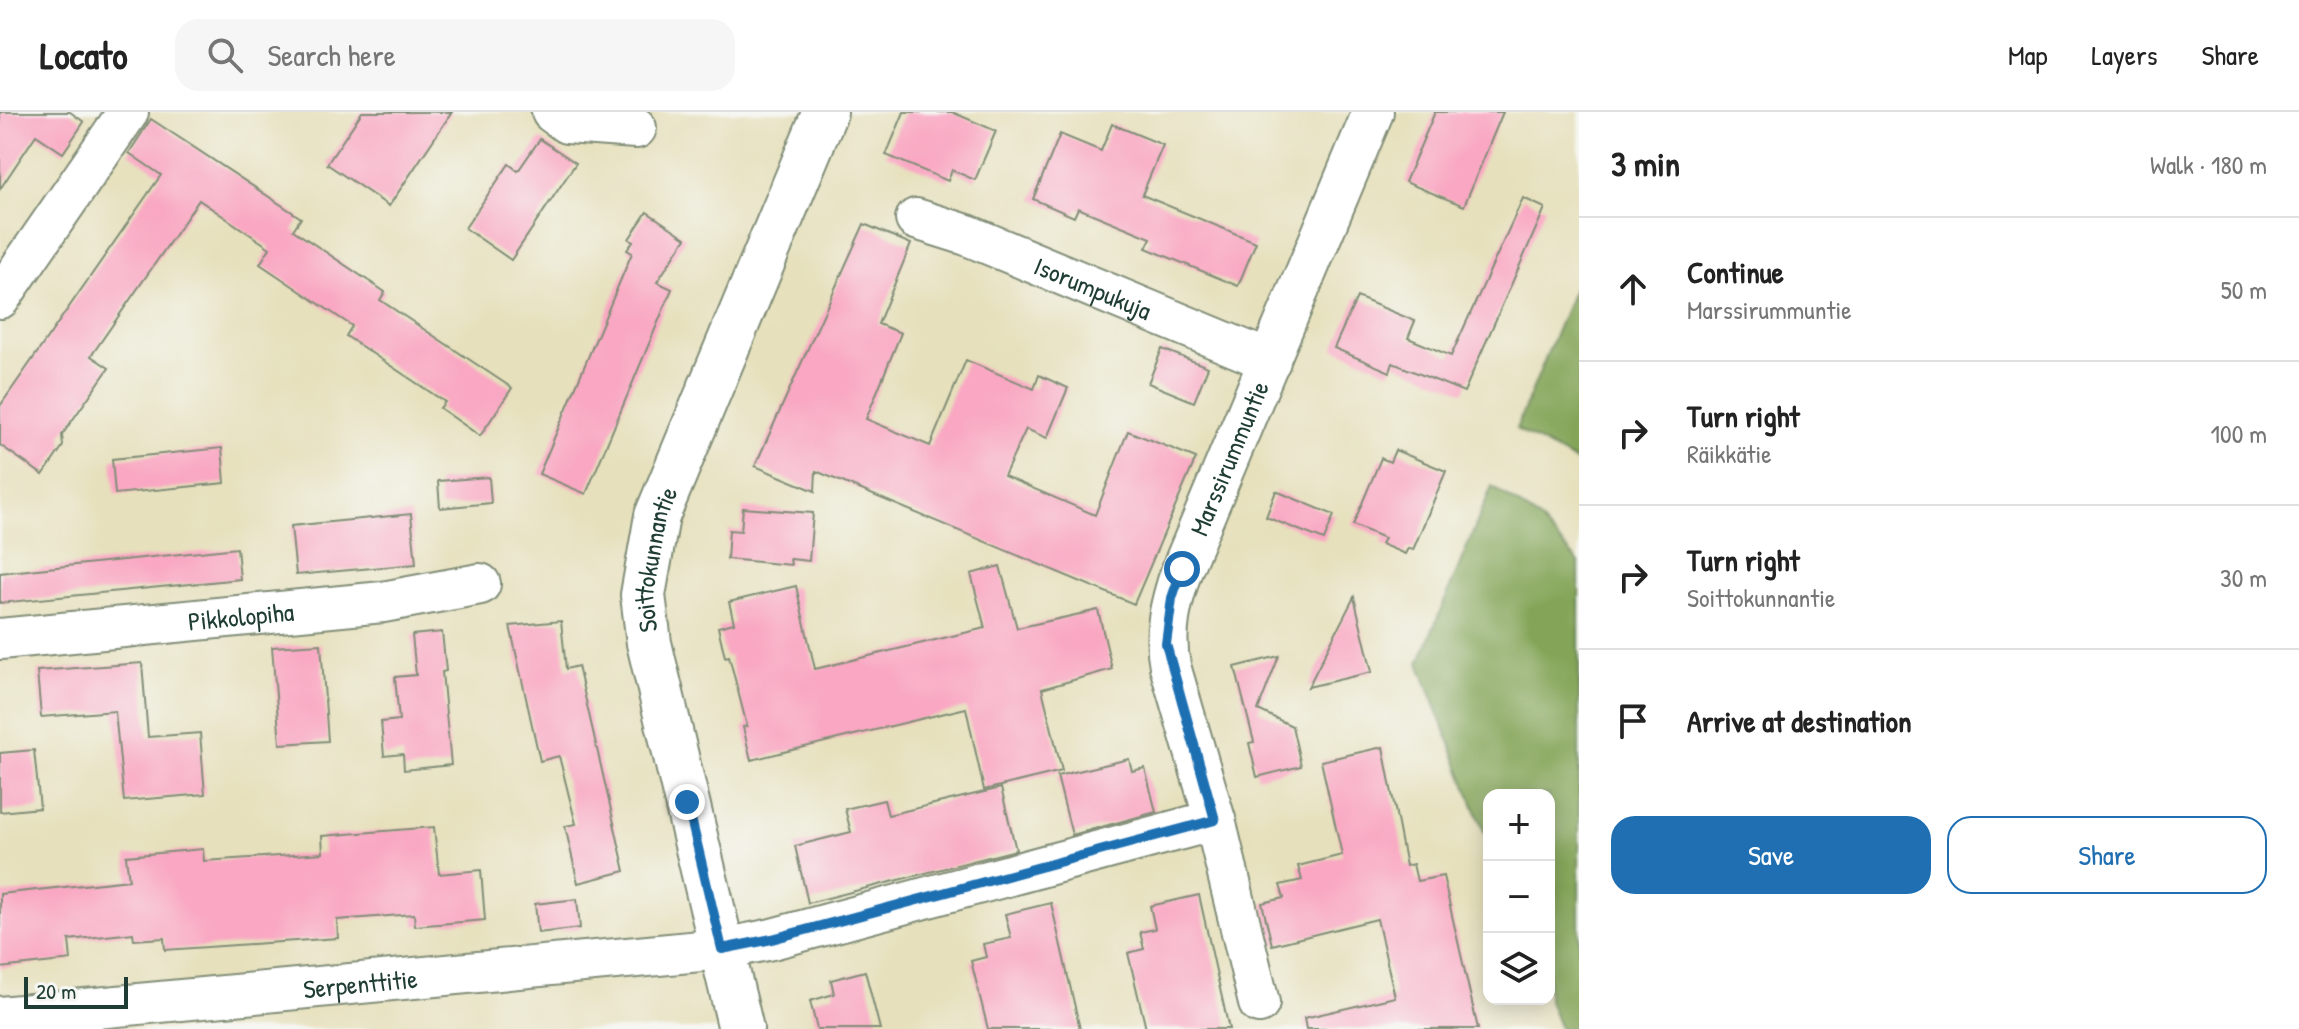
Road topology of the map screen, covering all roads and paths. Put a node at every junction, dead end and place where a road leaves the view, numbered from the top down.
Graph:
1 (128, 112) edge
2 (552, 112) edge
3 (825, 112) edge
4 (1373, 112) edge
5 (636, 128) dead end
6 (916, 219) dead end
7 (0, 298) edge
8 (1270, 361) junction
9 (480, 584) dead end
10 (0, 639) edge
11 (1215, 820) junction
12 (722, 949) junction
13 (1259, 1003) dead end
14 (0, 1017) edge
15 (741, 1029) edge

1 - 7 street
2 - 5 street
3 - 12 street, Soittokunnantie
4 - 8 street, Marssirummuntie
6 - 8 street, Isorumpukuja
8 - 11 street, Marssirummuntie
9 - 10 street, Pikkolopiha
11 - 12 street, Serpenttitie
11 - 13 street, Marssirummuntie
12 - 14 street, Serpenttitie
12 - 15 street, Soittokunnantie

